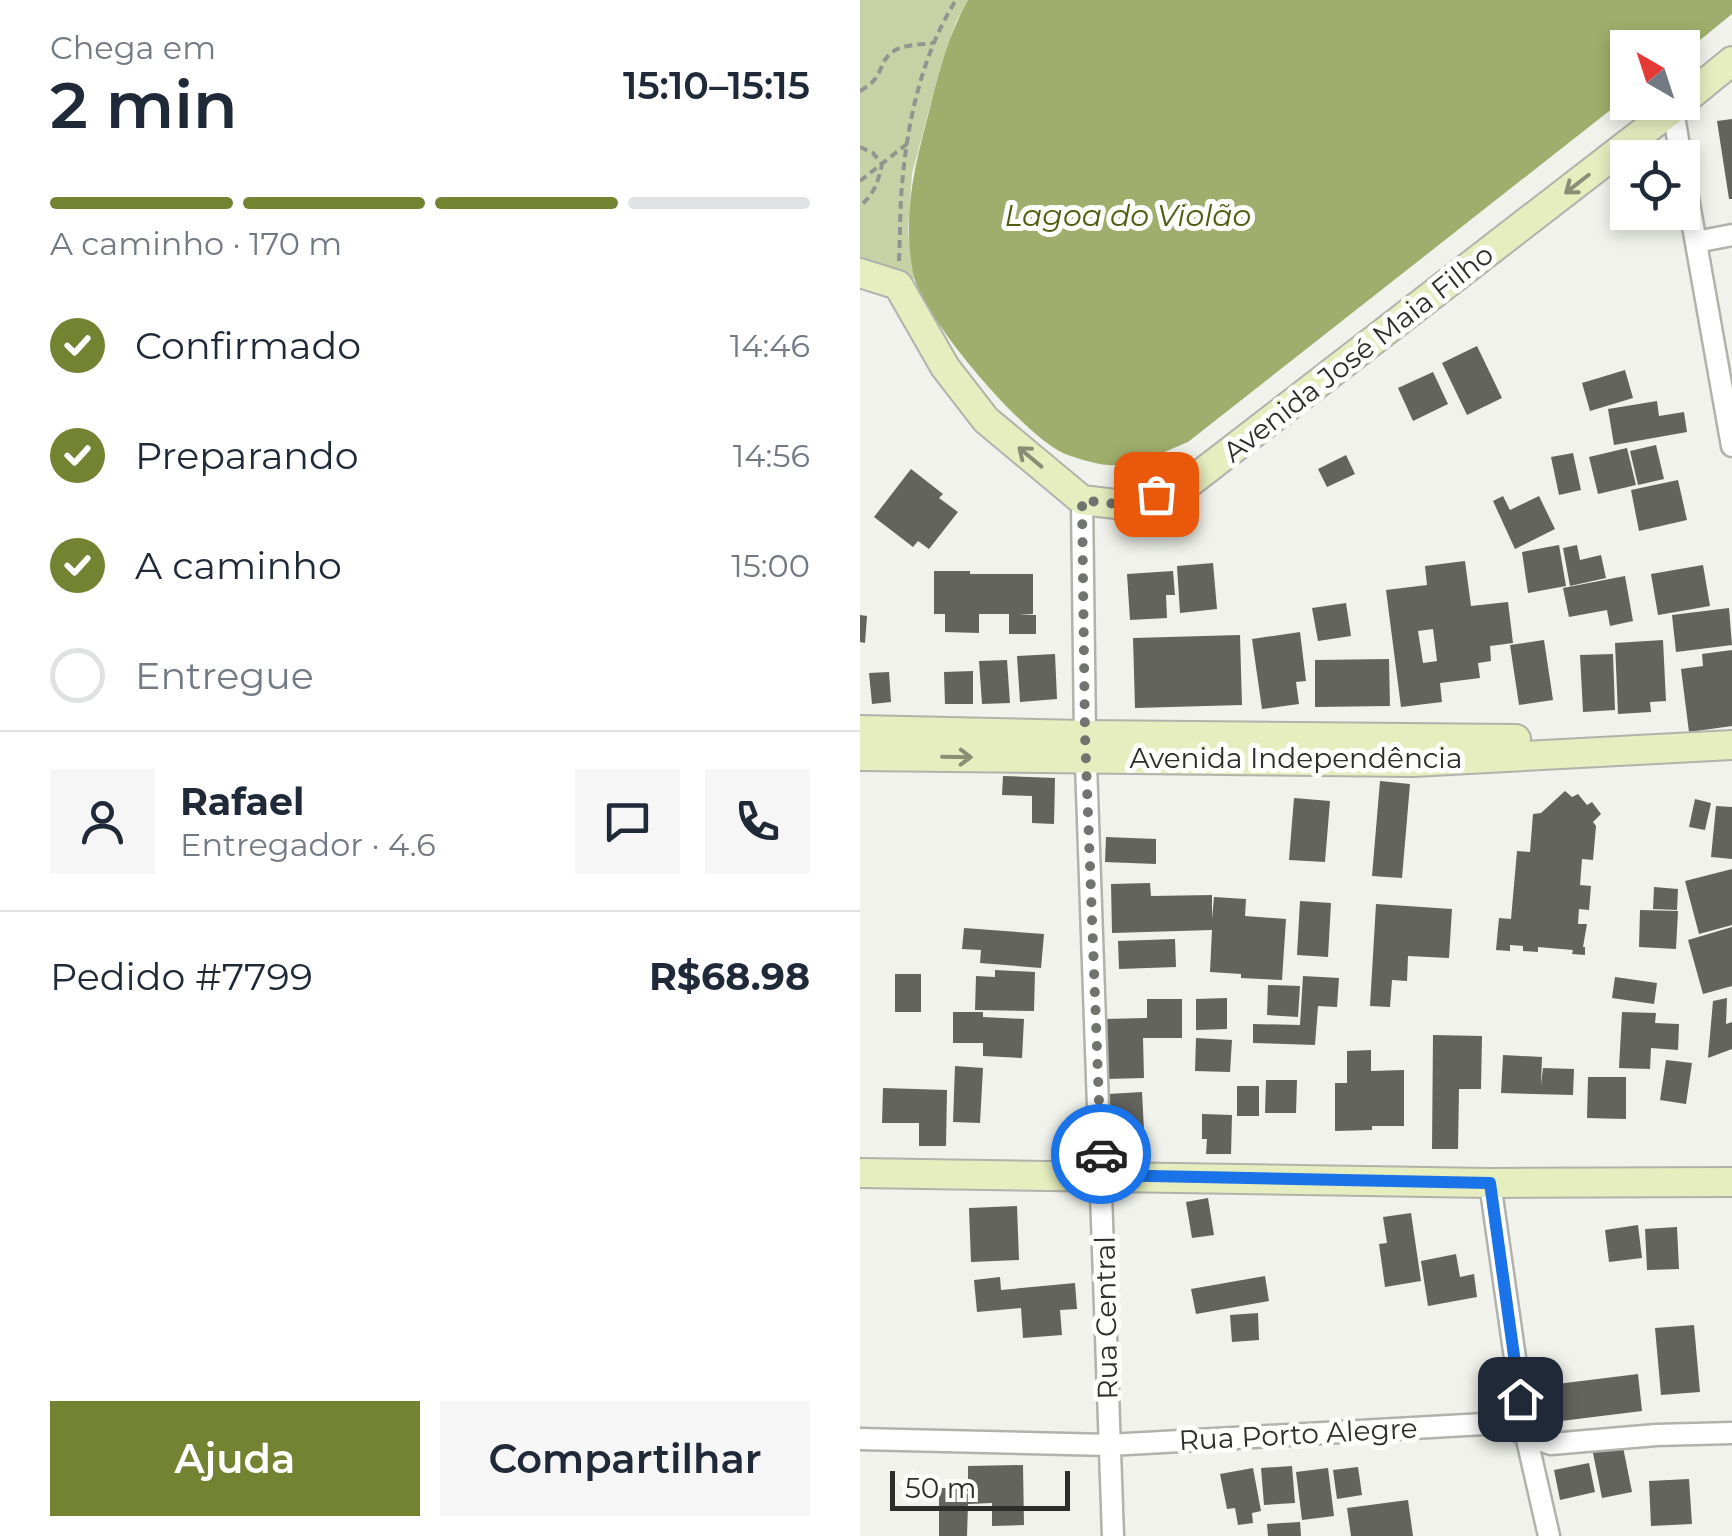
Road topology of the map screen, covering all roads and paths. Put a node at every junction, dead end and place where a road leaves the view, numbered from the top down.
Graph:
1 (956, 0) edge
2 (933, 43) junction
3 (1732, 61) edge
4 (1700, 88) edge
5 (860, 91) edge
6 (1660, 120) edge
7 (907, 144) junction
8 (860, 147) edge
9 (882, 164) junction
10 (860, 181) edge
11 (860, 206) edge
12 (1694, 230) edge
13 (1732, 235) edge
14 (1696, 242) junction
15 (860, 273) edge
16 (898, 285) junction
17 (1732, 446) edge
18 (1082, 500) junction
19 (860, 730) edge
20 (1732, 743) edge
21 (1086, 746) junction
22 (860, 756) edge
23 (860, 1173) edge
24 (1102, 1175) junction
25 (1732, 1182) edge
26 (1490, 1183) junction
27 (1732, 1433) edge
28 (1526, 1435) junction
29 (860, 1439) edge
30 (1109, 1445) junction
31 (1113, 1536) edge
32 (1549, 1536) edge

1 - 2 path
2 - 5 path
2 - 7 path
3 - 4 street, Avenida José Maia Filho
6 -> 18 street, Avenida José Maia Filho
7 - 9 path
7 - 16 path
8 - 9 path
9 - 10 path
9 - 11 path
12 - 14 street
13 - 14 street
14 - 17 street
15 - 16 street
18 -> 16 street
18 - 21 street, Rua Central
19 - 21 street, Avenida Independência
20 - 21 street, Avenida Independência
22 -> 21 street, Avenida Independência
21 - 24 street, Rua Central
23 - 24 street
24 - 26 street
24 - 30 street, Rua Central
25 - 26 street
26 - 28 street
27 - 28 street, Rua Porto Alegre
28 - 30 street, Rua Porto Alegre
28 - 32 street
29 - 30 street, Rua Porto Alegre
30 - 31 street, Rua Central

